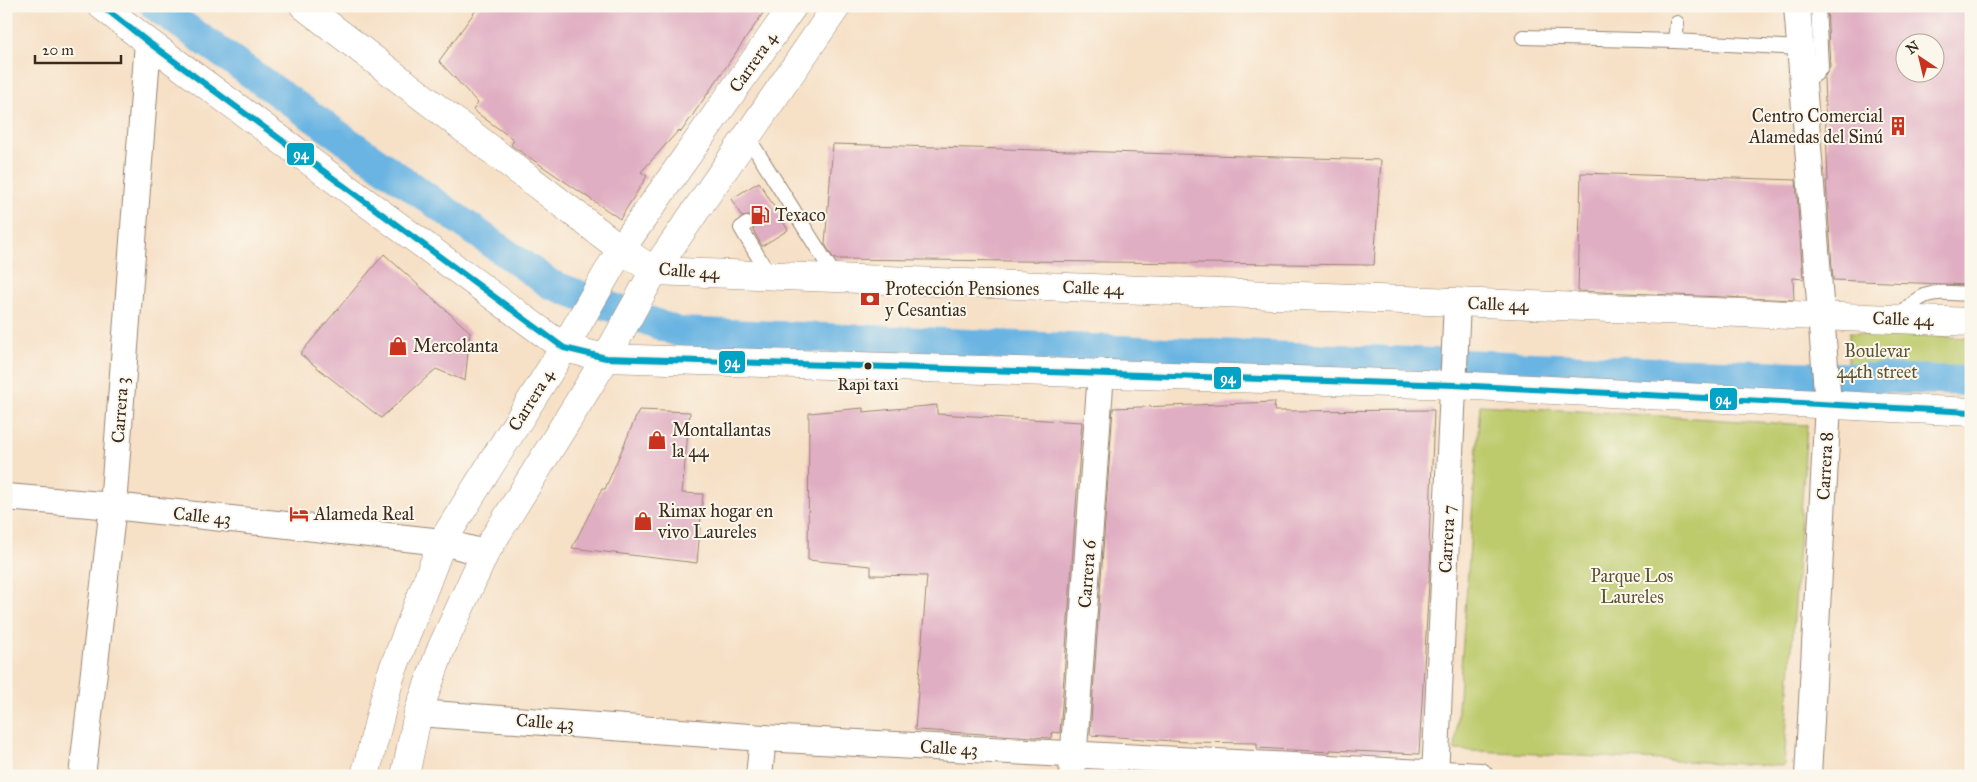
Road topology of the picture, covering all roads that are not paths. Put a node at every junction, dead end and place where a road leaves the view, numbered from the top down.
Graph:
1 (102, 6) edge
2 (792, 6) edge
3 (837, 6) edge
4 (1797, 6) edge
5 (1818, 6) edge
6 (308, 7) edge
7 (1677, 23) dead end
8 (1523, 38) dead end
9 (148, 42) junction
10 (1675, 42) junction
11 (1800, 48) junction
12 (1802, 82) junction
13 (747, 136) junction
14 (746, 224) dead end
15 (621, 249) junction
16 (769, 275) junction
17 (836, 278) junction
18 (650, 279) junction
19 (1971, 294) edge
20 (1457, 314) junction
21 (1898, 319) junction
22 (1971, 322) edge
23 (1822, 325) junction
24 (569, 338) junction
25 (606, 358) junction
26 (1101, 372) junction
27 (1455, 377) junction
28 (1827, 395) junction
29 (1971, 412) edge
30 (6, 497) edge
31 (113, 506) junction
32 (442, 542) junction
33 (485, 553) junction
34 (418, 713) junction
35 (763, 738) junction
36 (1073, 766) edge
37 (1435, 775) edge
38 (82, 776) edge
39 (365, 776) edge
40 (405, 776) edge
41 (759, 776) edge
42 (1480, 776) edge
43 (1808, 776) edge

1 - 9 street
2 - 15 street, Carrera 4
3 - 13 street
4 - 11 street, Carrera 8
5 - 12 lane
6 - 15 street, Calle 44
7 - 10 lane
8 - 10 lane
9 - 24 street
9 - 31 street, Carrera 3
10 - 11 lane
11 - 12 street, Carrera 8
12 - 23 street, Carrera 8
13 - 17 lane
13 - 18 street
14 - 16 lane
15 - 18 street, Calle 44
15 - 24 street, Carrera 4
16 - 17 street, Calle 44
16 - 18 street, Calle 44
17 - 20 street, Calle 44
18 - 25 street
19 - 21 lane
20 - 23 street, Calle 44
20 - 27 street, Carrera 7
21 - 22 street, Calle 44
21 - 23 street, Calle 44
23 - 28 street, Carrera 8
24 - 25 street
24 - 32 street, Carrera 4
25 - 26 street
25 - 33 street
26 - 27 street
26 - 36 street, Carrera 6
27 - 28 street
27 - 37 street, Carrera 7
28 - 29 street
28 - 43 street, Carrera 8
30 - 31 street, Calle 43
31 - 32 street, Calle 43
31 - 38 street, Carrera 3
32 - 33 street, Calle 43
32 - 39 street, Carrera 4
33 - 34 street
34 - 35 street, Calle 43
34 - 40 street
35 - 36 street, Calle 43
35 - 41 street
36 - 37 street, Calle 43
37 - 42 street, Calle 43

